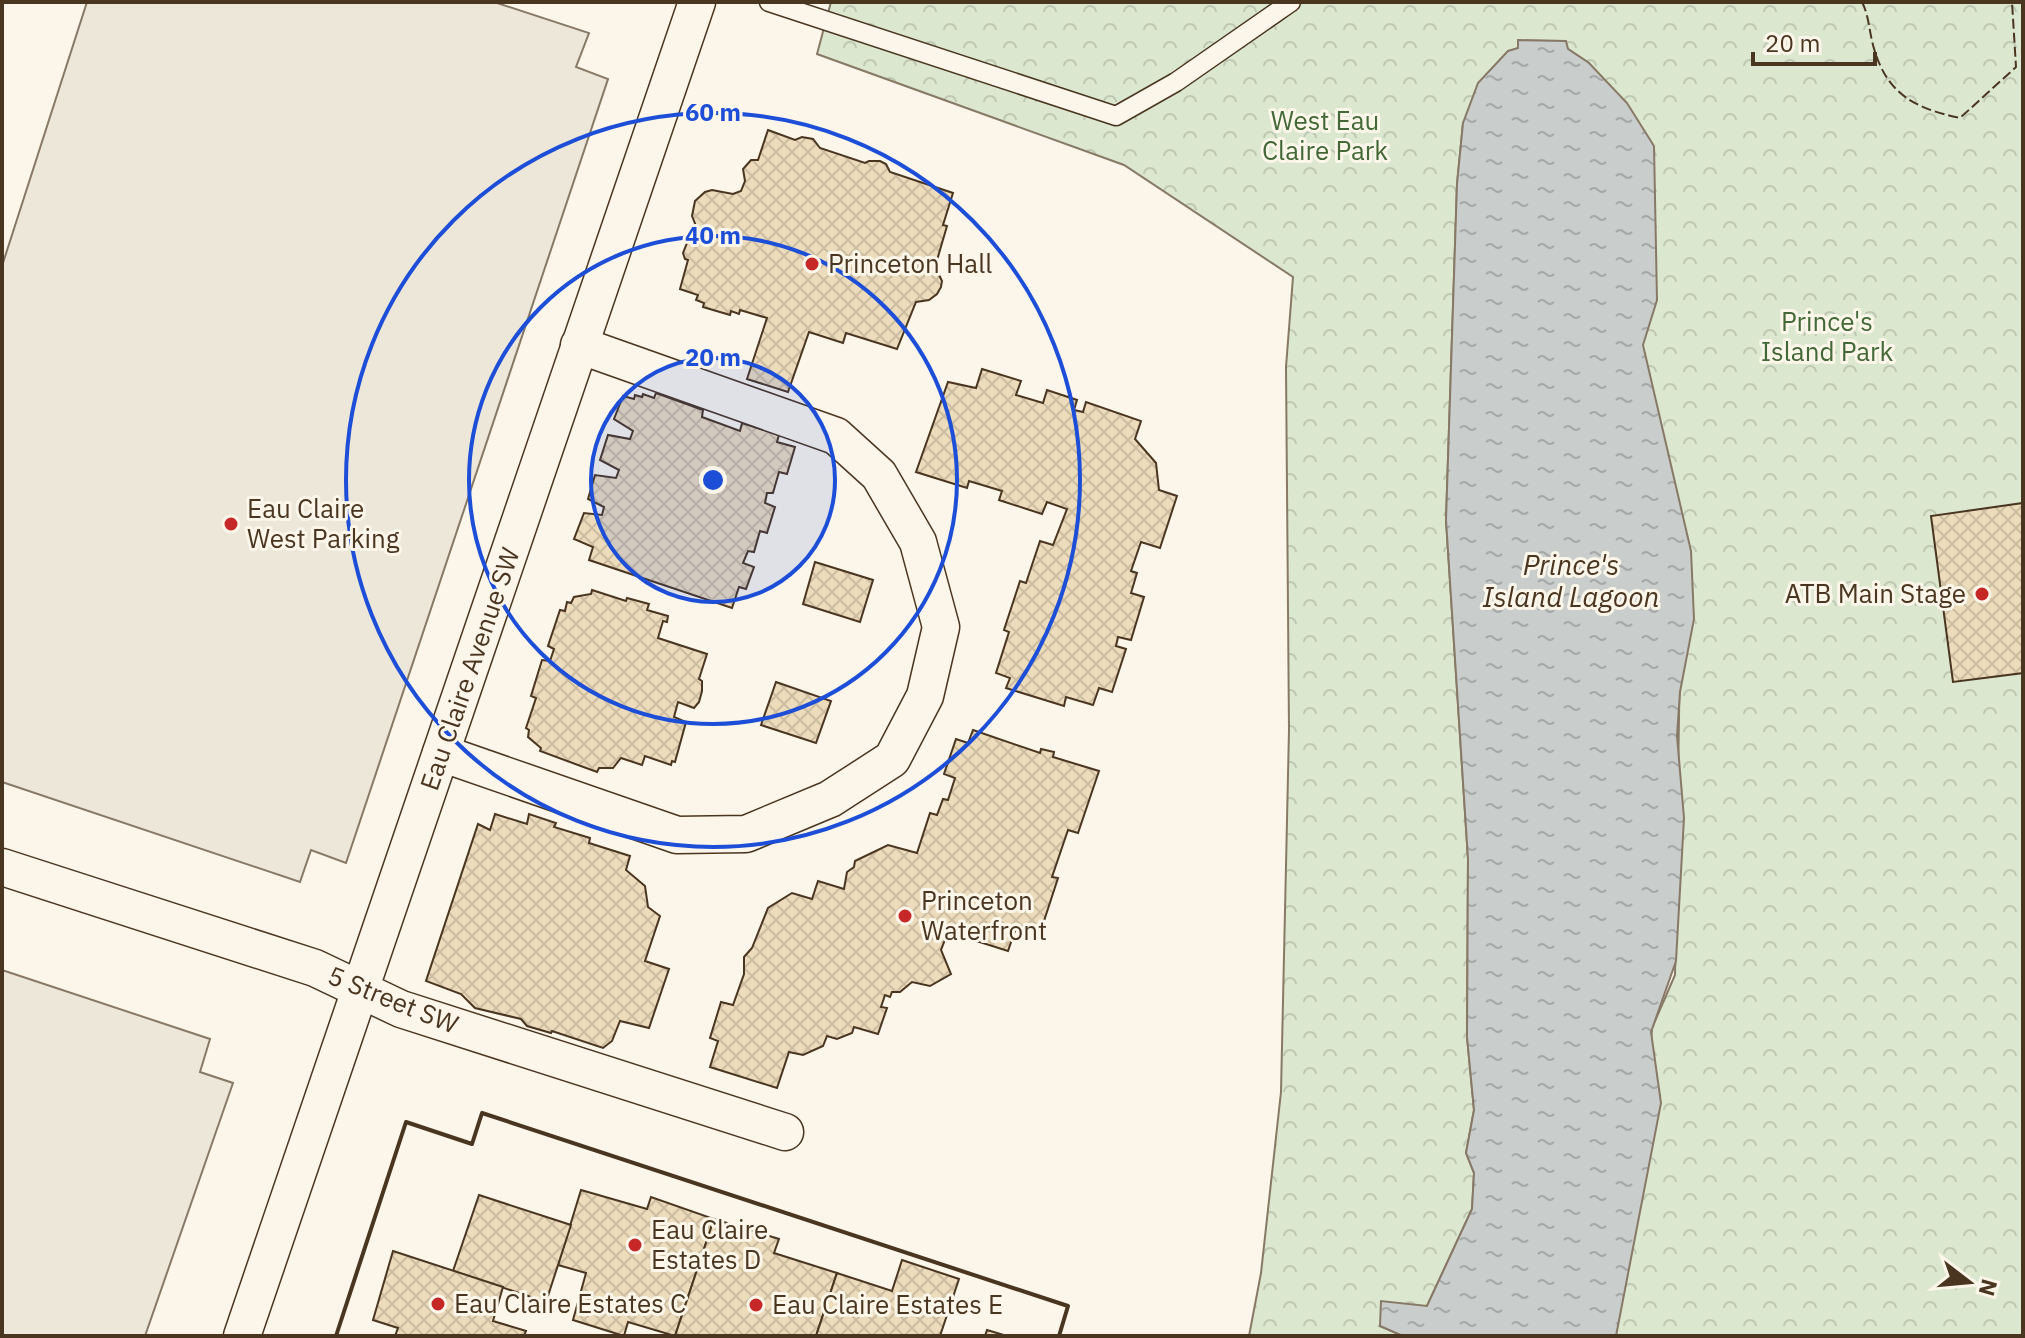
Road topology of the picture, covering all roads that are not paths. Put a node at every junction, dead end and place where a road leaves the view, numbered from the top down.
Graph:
1 (697, 2) edge
2 (769, 2) edge
3 (1291, 2) edge
4 (579, 345) junction
5 (441, 753) junction
6 (2, 867) edge
7 (360, 989) junction
8 (785, 1132) dead end
9 (242, 1336) edge

1 - 4 street, Eau Claire Avenue SW
2 - 3 lane
4 - 5 street, Eau Claire Avenue SW
4 - 5 street
5 - 7 street, Eau Claire Avenue SW
6 - 7 street, 5 Street SW
7 - 8 street, 5 Street SW
7 - 9 street, Eau Claire Avenue SW

